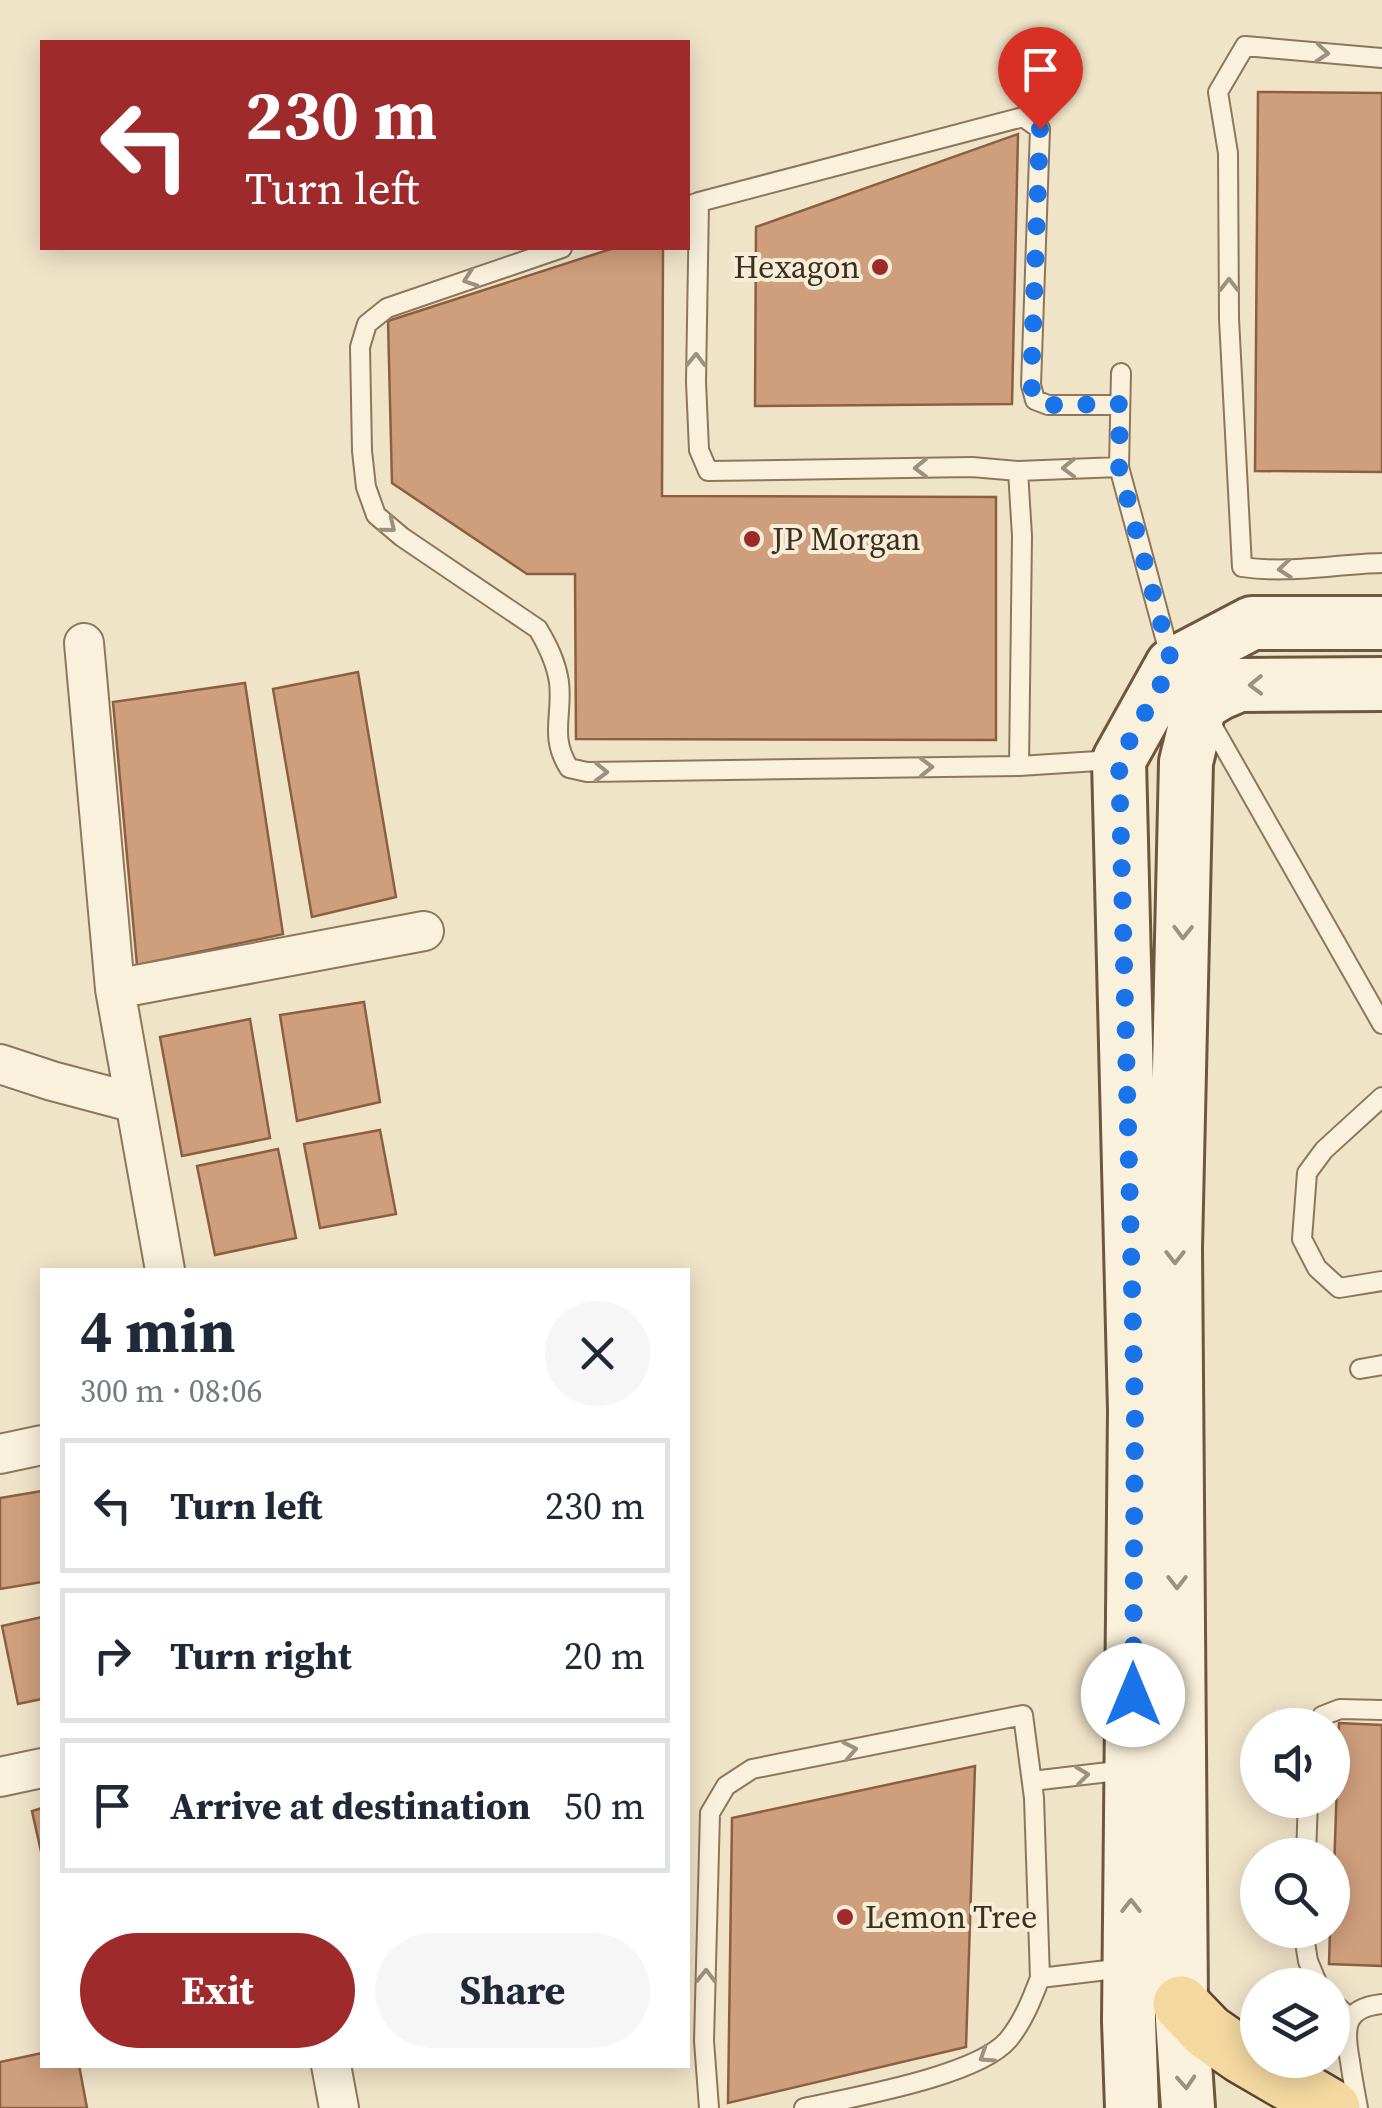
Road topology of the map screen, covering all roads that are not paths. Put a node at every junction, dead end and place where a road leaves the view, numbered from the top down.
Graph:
1 (1382, 58) edge
2 (693, 204) edge
3 (556, 250) edge
4 (1121, 373) dead end
5 (1120, 404) junction
6 (1119, 467) junction
7 (1018, 471) junction
8 (1382, 563) edge
9 (1382, 624) edge
10 (84, 642) dead end
11 (1382, 684) edge
12 (1186, 685) junction
13 (1119, 760) junction
14 (1019, 766) junction
15 (424, 931) dead end
16 (115, 989) junction
17 (1382, 1024) edge
18 (0, 1064) edge
19 (1382, 1097) edge
20 (135, 1103) junction
21 (165, 1268) edge
22 (1382, 1281) edge
23 (1382, 1365) edge
24 (1360, 1369) dead end
25 (40, 1445) edge
26 (0, 1454) edge
27 (1350, 1709) edge
28 (1382, 1710) edge
29 (40, 1768) edge
30 (1132, 1769) junction
31 (0, 1776) edge
32 (1032, 1782) junction
33 (1131, 1967) junction
34 (1040, 1978) junction
35 (1181, 2004) junction
36 (1382, 2004) edge
37 (1350, 2018) edge
38 (1350, 2061) edge
39 (331, 2068) edge
40 (339, 2108) edge
41 (710, 2108) edge
42 (804, 2108) edge
43 (1132, 2108) edge
44 (1188, 2108) edge
45 (1332, 2108) edge
46 (1358, 2108) edge

8 -> 1 lane
2 - 5 lane
7 -> 2 lane
3 -> 14 lane
4 - 5 lane
5 - 6 lane
6 -> 7 lane
6 - 12 lane
7 - 14 lane
9 - 12 main road
10 - 16 street
11 -> 12 main road
12 - 13 main road
12 - 17 lane
12 -> 35 main road
13 - 14 lane
13 - 30 main road
15 - 16 street
16 - 20 street
18 - 20 street
19 - 22 lane
20 - 21 street
23 - 24 lane
25 - 26 street
27 - 28 lane
29 - 31 street
32 -> 30 lane
33 -> 30 main road
32 - 34 lane
41 -> 32 lane
33 - 34 lane
33 - 43 main road
34 -> 42 lane
35 -> 44 main road
35 - 45 main road
36 - 37 lane
38 - 46 lane
39 - 40 street

